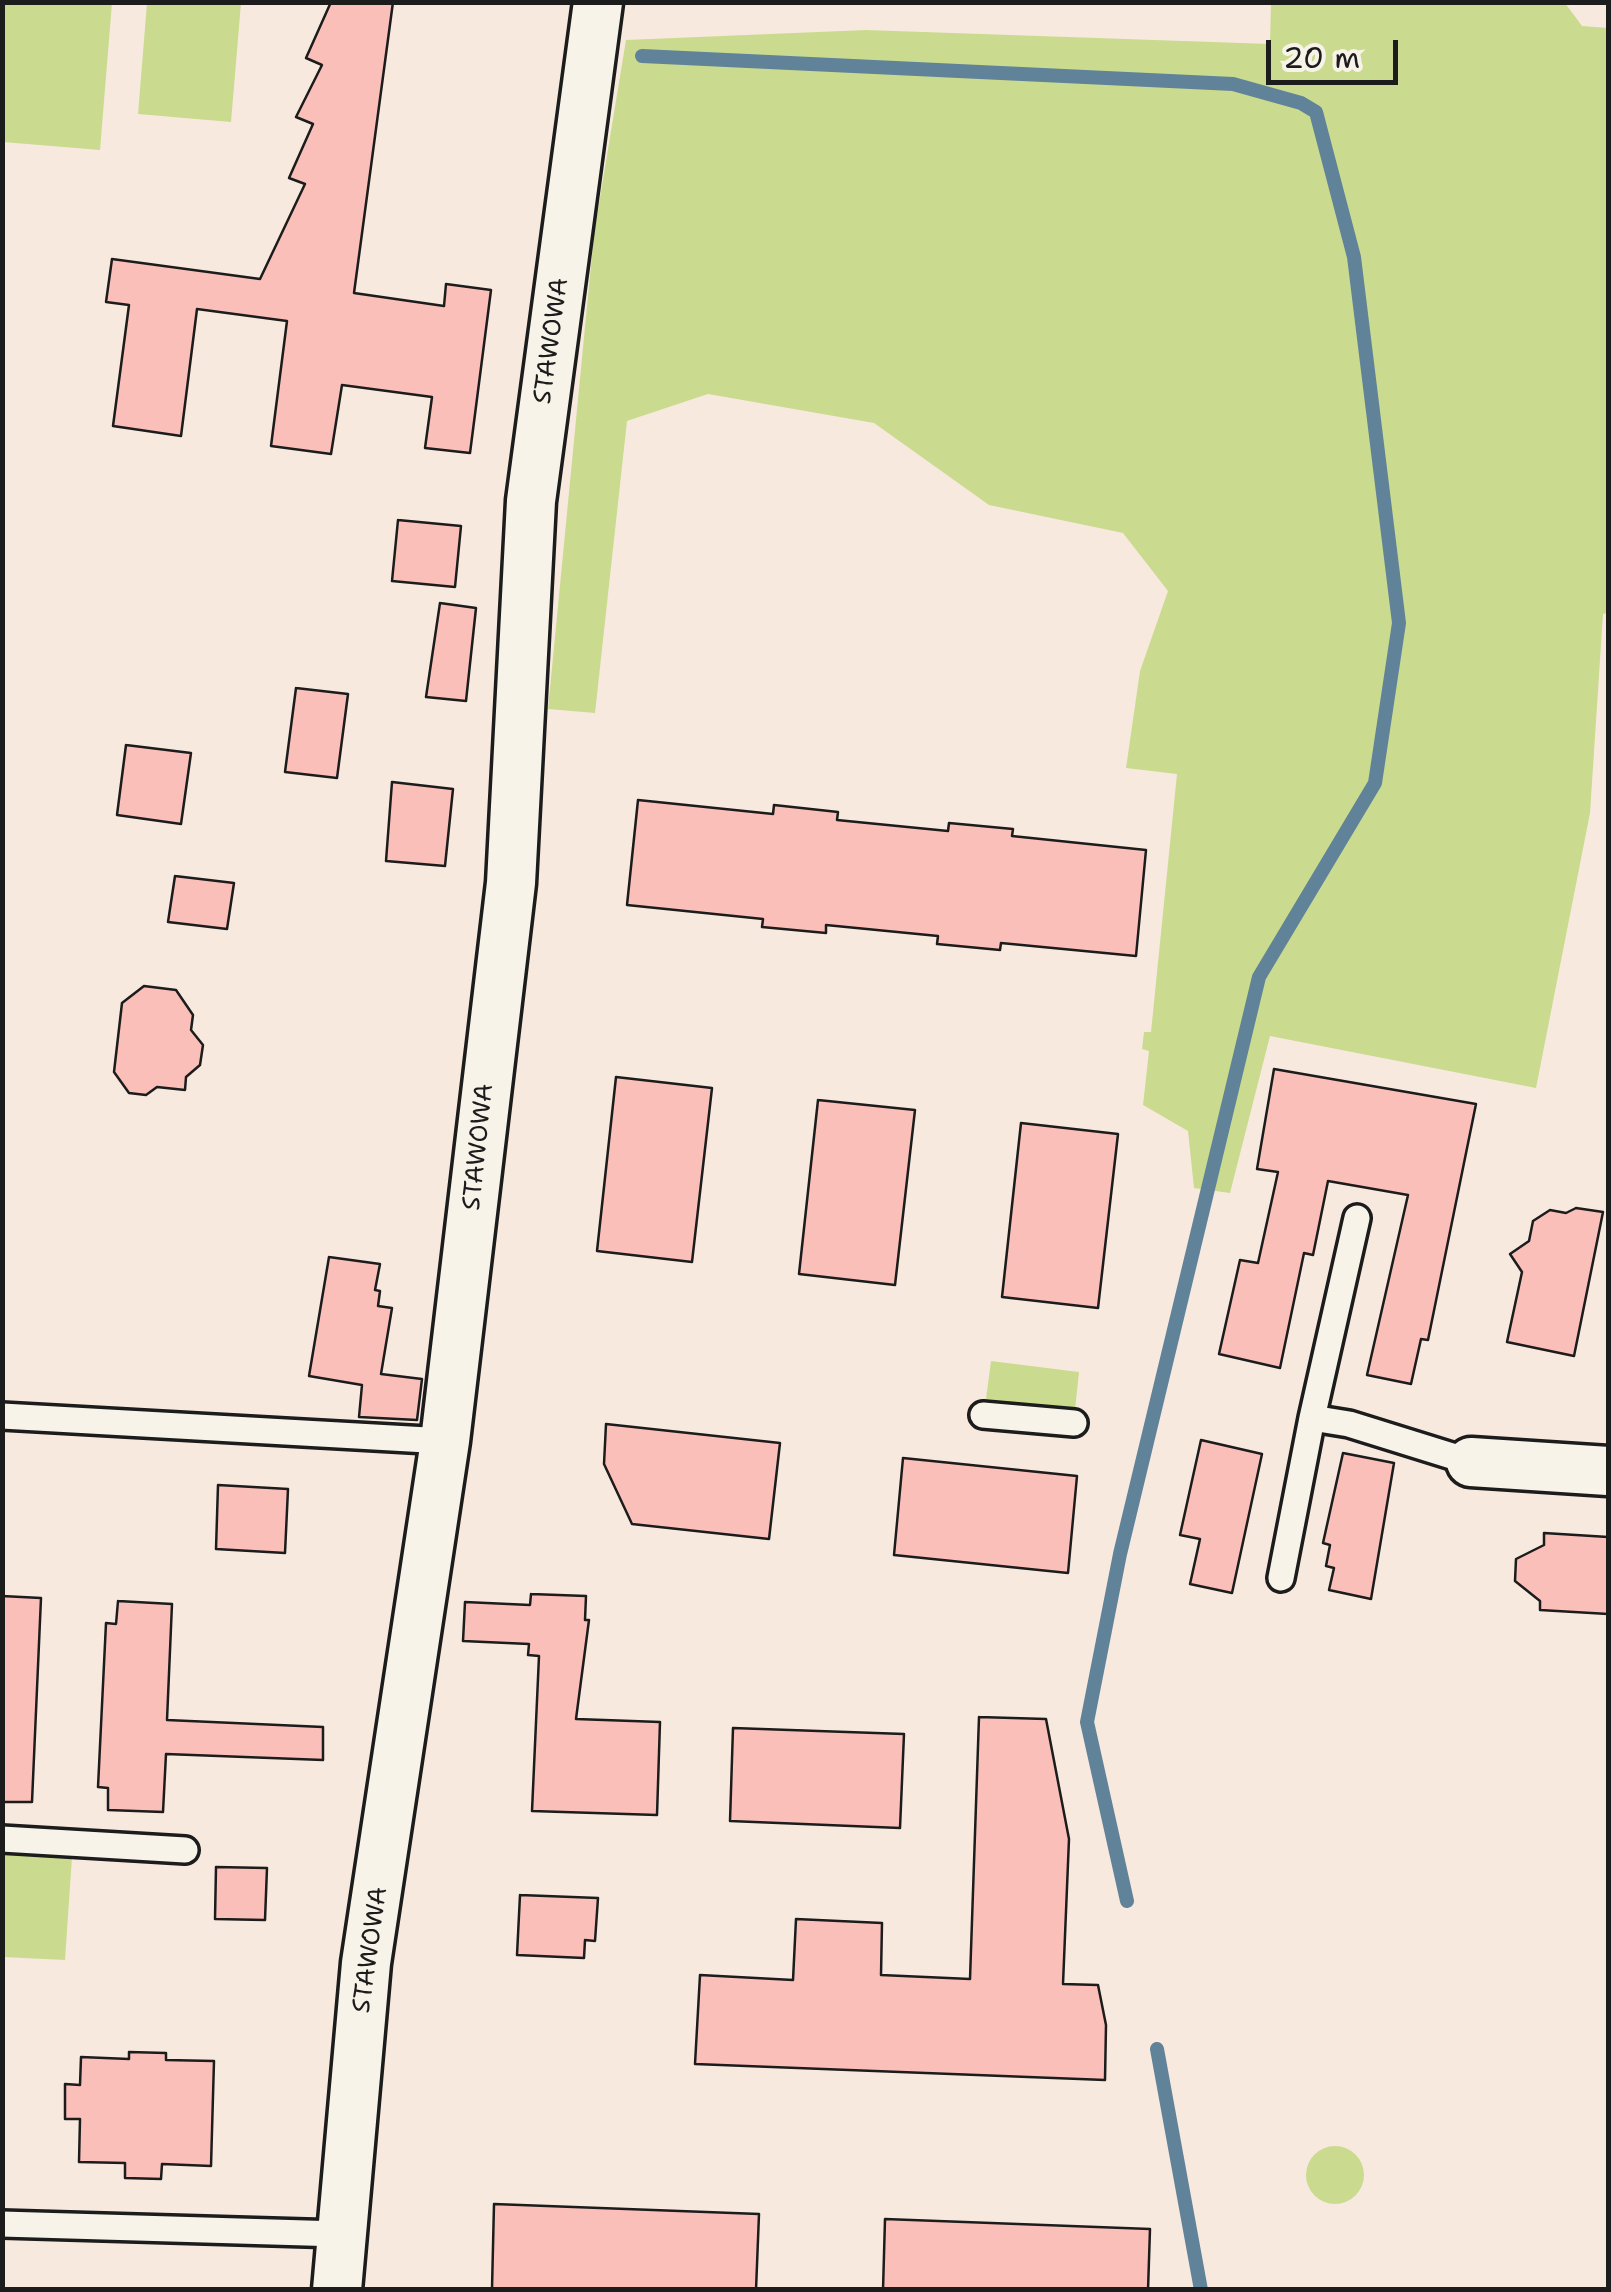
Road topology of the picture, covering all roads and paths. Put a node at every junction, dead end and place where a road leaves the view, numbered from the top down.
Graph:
1 (598, 2) edge
2 (1357, 1218) dead end
3 (983, 1414) dead end
4 (2, 1416) edge
5 (1312, 1418) junction
6 (1074, 1423) dead end
7 (446, 1441) junction
8 (1471, 1462) joint
9 (1608, 1472) edge
10 (1282, 1578) dead end
11 (2, 1840) edge
12 (185, 1850) dead end
13 (2, 2224) edge
14 (340, 2234) junction
15 (337, 2290) edge

1 - 7 street, STAWOWA
2 - 5 lane
3 - 6 lane
4 - 7 lane
5 - 8 lane
5 - 10 lane
7 - 14 street, STAWOWA
8 - 9 street
11 - 12 lane
13 - 14 lane
14 - 15 street, STAWOWA

